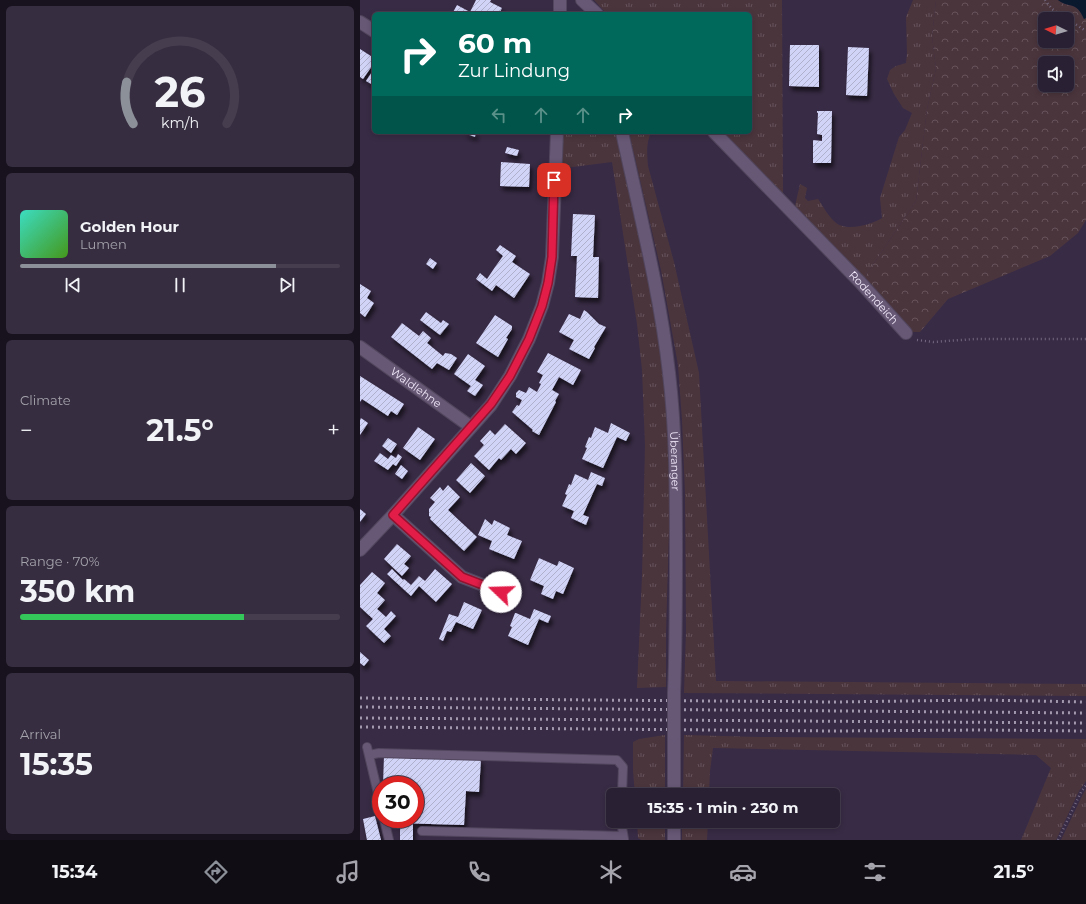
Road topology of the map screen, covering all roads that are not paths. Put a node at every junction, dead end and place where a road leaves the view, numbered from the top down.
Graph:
1 (560, 0) edge
2 (575, 0) edge
3 (582, 0) edge
4 (560, 12) edge
5 (584, 12) edge
6 (595, 12) edge
7 (360, 22) edge
8 (372, 30) edge
9 (557, 134) edge
10 (622, 134) edge
11 (716, 134) edge
12 (906, 333) road end
13 (360, 347) edge
14 (471, 427) junction
15 (393, 515) junction
16 (360, 550) edge
17 (501, 592) dead end
18 (374, 776) edge
19 (622, 788) edge
20 (674, 788) edge
21 (386, 828) edge
22 (623, 828) edge
23 (674, 828) edge
24 (422, 831) dead end
25 (526, 837) edge
26 (624, 838) edge
27 (389, 840) edge
28 (674, 840) edge

1 - 4 street
2 - 5 street
3 - 6 street
7 - 8 street
9 - 14 street
10 - 20 street, Überanger, bridge
11 - 12 street, Rodendeich
13 - 14 street, Waldlehne
14 - 15 street
15 - 16 street
15 - 17 street
18 - 19 lane
21 - 27 lane
22 - 26 lane
23 - 28 street
24 - 25 lane
25 - 26 lane

